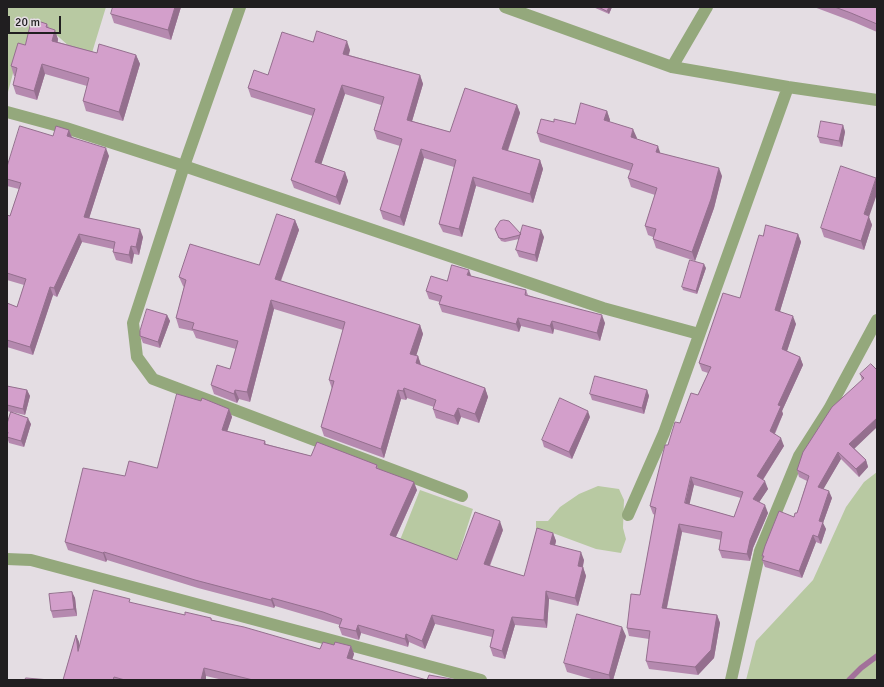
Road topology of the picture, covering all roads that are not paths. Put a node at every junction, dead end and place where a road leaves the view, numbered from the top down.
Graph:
1 (240, 7) edge
2 (505, 7) edge
3 (707, 7) edge
4 (672, 67) junction
5 (788, 87) junction
6 (877, 100) edge
7 (7, 112) edge
8 (184, 166) junction
9 (877, 320) edge
10 (699, 334) junction
11 (462, 496) dead end
12 (628, 515) dead end
13 (7, 558) edge
14 (481, 680) edge
15 (731, 680) edge

1 - 8 street
2 - 4 street
3 - 4 street
4 - 5 street
5 - 6 street
5 - 10 street
7 - 8 street
8 - 10 street
8 - 11 street
9 - 15 street
10 - 12 street
13 - 14 street

